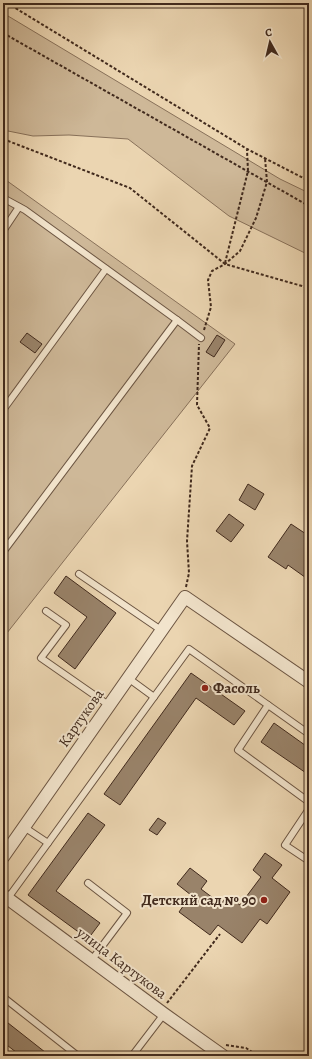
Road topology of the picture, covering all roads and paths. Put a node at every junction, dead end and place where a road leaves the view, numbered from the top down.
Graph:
1 (7, 3) edge
2 (3, 33) edge
3 (3, 139) edge
4 (247, 150) junction
5 (264, 158) junction
6 (248, 171) junction
7 (309, 181) edge
8 (267, 182) junction
9 (3, 198) edge
10 (309, 206) edge
11 (19, 207) junction
12 (3, 231) edge
13 (225, 264) junction
14 (106, 269) junction
15 (309, 288) edge
16 (177, 320) junction
17 (201, 338) junction
18 (3, 410) edge
19 (3, 552) edge
20 (79, 574) dead end
21 (185, 596) junction
22 (46, 611) dead end
23 (161, 630) junction
24 (128, 678) junction
25 (309, 682) edge
26 (154, 697) junction
27 (268, 705) junction
28 (110, 706) junction
29 (309, 734) edge
30 (309, 802) edge
31 (309, 809) edge
32 (24, 827) junction
33 (48, 843) junction
34 (3, 857) edge
35 (309, 861) edge
36 (88, 883) dead end
37 (5, 897) edge
38 (220, 934) dead end
39 (91, 961) junction
40 (3, 997) edge
41 (162, 1013) junction
42 (78, 1056) edge
43 (132, 1056) edge
44 (223, 1056) edge

1 - 4 path
2 - 6 path
3 - 13 path
4 - 5 path
4 - 6 path
5 - 7 path
5 - 8 path
6 - 8 path
6 - 13 path
8 - 10 path
8 - 13 path
9 - 11 lane
11 - 12 lane
11 - 14 lane
13 - 15 path
13 - 17 path
14 - 16 lane
14 - 18 lane
16 - 17 lane
16 - 19 lane
17 - 21 path
20 - 23 lane
21 - 23 street, Картукова
21 - 25 street
22 - 28 lane
23 - 24 street, Картукова
24 - 26 lane
24 - 28 street, Картукова
26 - 27 lane
26 - 33 lane
27 - 29 lane
27 - 30 lane
28 - 32 street, Картукова
31 - 35 lane
32 - 33 lane
32 - 34 street, Картукова
33 - 37 lane
36 - 39 lane
37 - 39 street, улица Картукова
38 - 41 path
39 - 41 street, улица Картукова
40 - 42 lane
41 - 43 lane
41 - 44 street, улица Картукова

